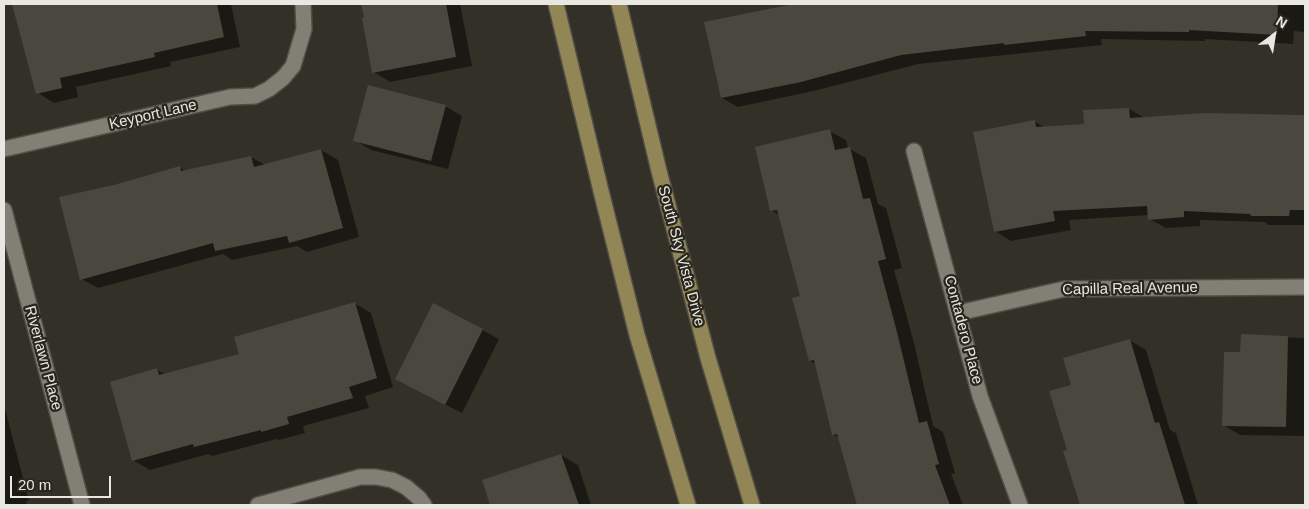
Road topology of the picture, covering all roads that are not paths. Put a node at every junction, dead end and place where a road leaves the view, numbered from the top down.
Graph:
1 (303, 4) edge
2 (556, 4) edge
3 (619, 4) edge
4 (4, 149) edge
5 (914, 151) dead end
6 (4, 210) edge
7 (1305, 288) edge
8 (958, 313) junction
9 (82, 505) edge
10 (258, 505) edge
11 (424, 505) edge
12 (688, 505) edge
13 (752, 505) edge
14 (1020, 505) edge

1 - 4 street, Keyport Lane
2 - 12 main road
3 - 13 main road, South Sky Vista Drive
5 - 8 street, Contadero Place
6 - 9 street, Riverlawn Place
7 - 8 street, Capilla Real Avenue
8 - 14 street, Contadero Place
10 - 11 street

